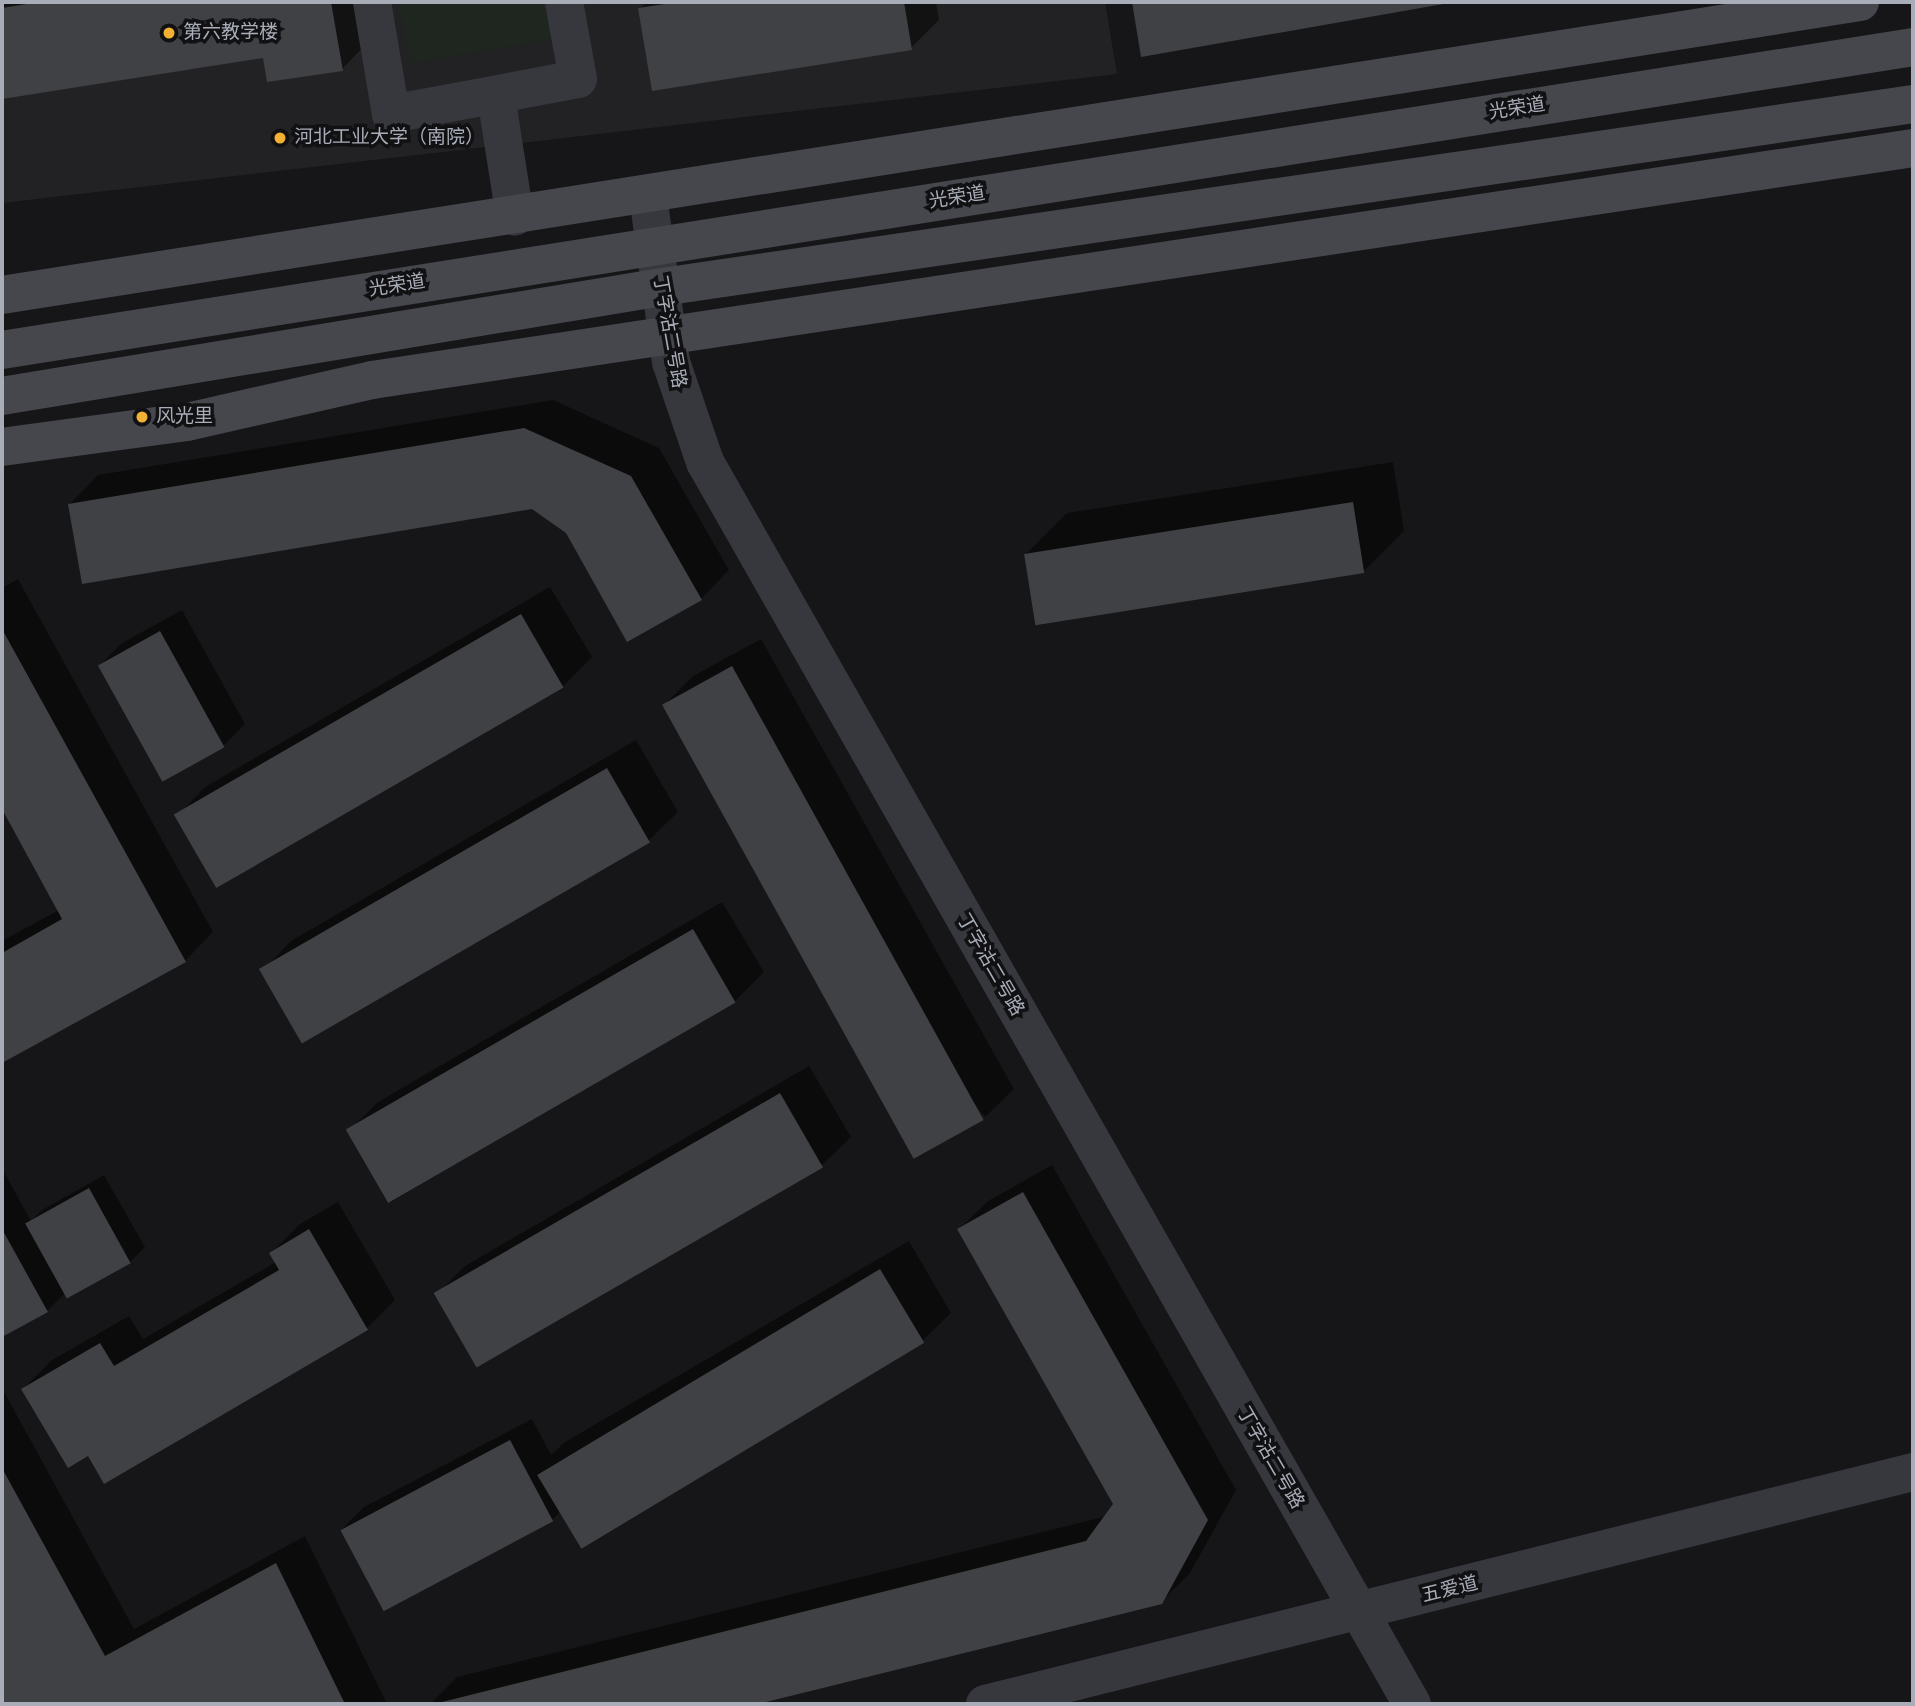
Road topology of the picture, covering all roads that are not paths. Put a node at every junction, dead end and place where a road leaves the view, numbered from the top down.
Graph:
1 (372, 2) edge
2 (564, 2) edge
3 (1860, 2) edge
4 (1913, 47) edge
5 (496, 96) junction
6 (1913, 104) edge
7 (1913, 148) edge
8 (648, 196) junction
9 (515, 217) junction
10 (654, 245) junction
11 (662, 287) junction
12 (2, 295) edge
13 (668, 337) junction
14 (2, 350) edge
15 (2, 396) edge
16 (2, 447) edge
17 (1913, 1472) edge
18 (1359, 1614) junction
19 (985, 1704) edge
20 (1412, 1704) edge

1 - 5 street
2 - 5 street
3 - 8 main road
4 - 10 main road, 光荣道
5 - 9 street
6 - 11 main road
7 - 13 main road
8 - 9 main road
8 - 10 street, 丁字沽二号路
9 - 12 main road
10 - 11 street, 丁字沽二号路
10 - 14 main road, 光荣道
11 - 13 street, 丁字沽二号路
11 - 15 main road
13 - 16 main road
13 - 18 street, 丁字沽二号路
17 - 18 street, 五爱道
18 - 19 street, 五爱道
18 - 20 street, 丁字沽二号路

